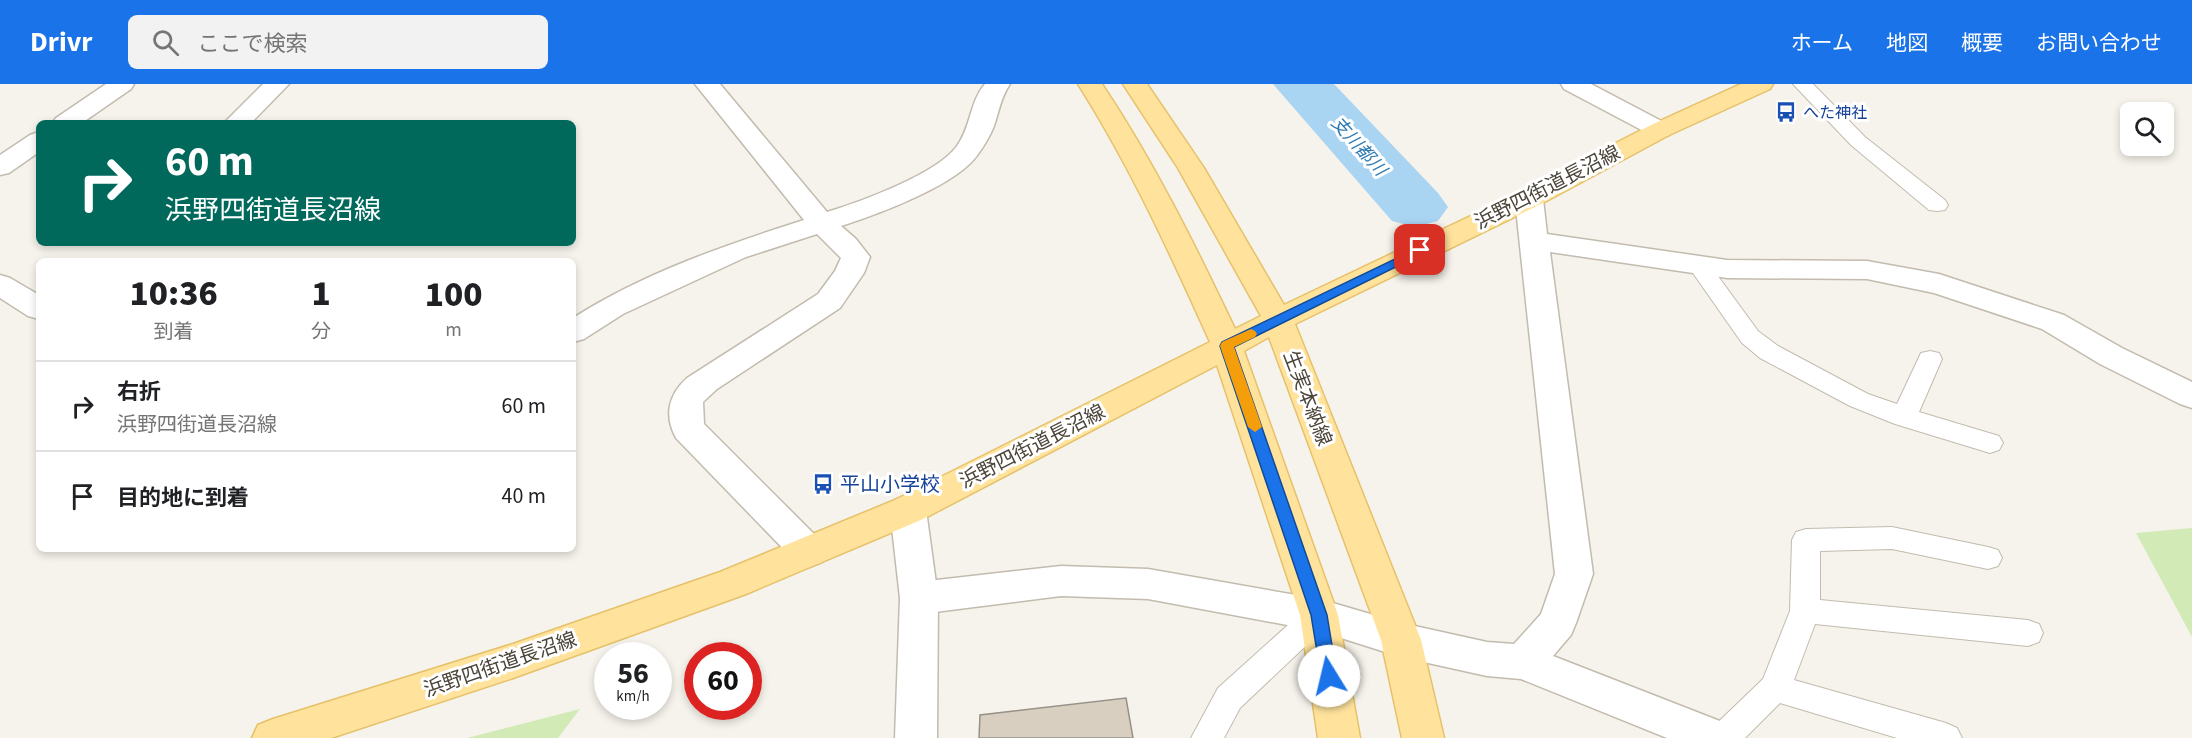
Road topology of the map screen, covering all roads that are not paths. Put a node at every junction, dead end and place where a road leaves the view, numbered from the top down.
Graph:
1 (122, 84) edge
2 (278, 84) edge
3 (707, 84) edge
4 (998, 84) edge
5 (1090, 84) edge
6 (1135, 84) edge
7 (1573, 84) edge
8 (1761, 84) edge
9 (1802, 84) edge
10 (68, 120) edge
11 (240, 120) edge
12 (1660, 130) junction
13 (1529, 199) junction
14 (1937, 205) dead end
15 (821, 223) junction
16 (1534, 241) junction
17 (1699, 266) junction
18 (0, 285) edge
19 (36, 307) edge
20 (1278, 320) junction
21 (576, 330) edge
22 (1227, 346) junction
23 (1930, 359) dead end
24 (2192, 396) edge
25 (1904, 417) junction
26 (1990, 443) dead end
27 (908, 510) junction
28 (809, 552) junction
29 (1988, 558) dead end
30 (919, 598) junction
31 (1805, 611) junction
32 (1319, 615) junction
33 (2028, 633) dead end
34 (1401, 640) junction
35 (1522, 662) junction
36 (1775, 688) junction
37 (273, 738) edge
38 (916, 738) edge
39 (1207, 738) edge
40 (1339, 738) edge
41 (1423, 738) edge
42 (1715, 738) edge
43 (1724, 738) edge
44 (1946, 738) edge

1 - 10 street
2 - 11 street
3 - 15 street
4 - 15 street
5 - 22 main road
6 - 20 main road, 生実本納線
7 - 12 street
8 - 12 main road, 浜野四街道長沼線
9 - 14 lane
12 - 13 main road, 浜野四街道長沼線
13 - 16 street
13 - 20 main road, 浜野四街道長沼線
15 - 21 street
15 - 28 street
16 - 17 street
16 - 35 street
17 - 24 street
17 - 25 lane
18 - 19 street
20 - 22 main road, 浜野四街道長沼線
20 - 34 main road, 生実本納線
22 - 27 main road, 浜野四街道長沼線
22 - 32 main road
23 - 25 lane
25 - 26 lane
27 - 28 main road, 浜野四街道長沼線
27 - 30 street
28 - 37 main road, 浜野四街道長沼線
29 - 31 lane
30 - 32 street
30 - 38 street
31 - 33 lane
31 - 36 lane
32 - 34 street
32 - 39 lane
32 - 40 main road
34 - 35 street
34 - 41 main road, 生実本納線
35 - 42 street
36 - 43 lane
36 - 44 lane

